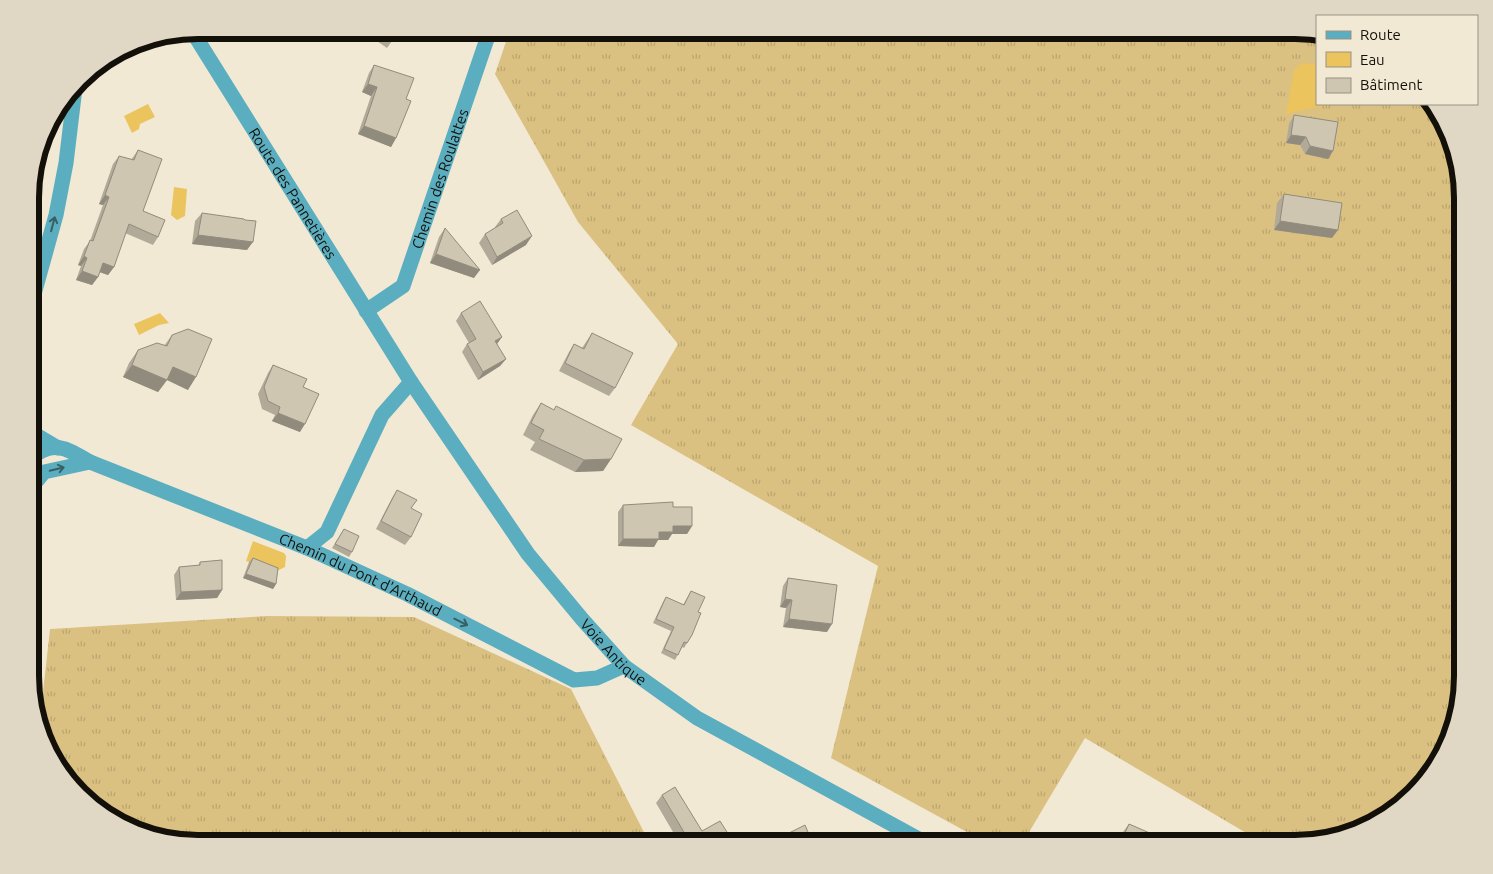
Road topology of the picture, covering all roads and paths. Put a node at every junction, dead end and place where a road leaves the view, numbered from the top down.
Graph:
1 (197, 39) edge
2 (487, 39) edge
3 (74, 99) edge
4 (39, 276) edge
5 (366, 311) junction
6 (394, 356) joint
7 (410, 382) junction
8 (39, 437) edge
9 (58, 448) junction
10 (39, 451) edge
11 (90, 462) junction
12 (39, 478) edge
13 (307, 548) junction
14 (624, 666) junction
15 (912, 835) edge

1 - 5 street, Route des Pannetières
2 - 5 street, Chemin des Roulattes
4 -> 3 street
5 - 6 street, Route des Pannetières
6 - 7 street, Voie Antique
7 - 13 street
7 - 14 street, Voie Antique
8 - 9 street, Chemin du Pont d'Arthaud
9 - 10 street
9 - 11 street, Chemin du Pont d'Arthaud
12 -> 11 street
11 - 13 street, Chemin du Pont d'Arthaud
13 -> 14 street, Chemin du Pont d'Arthaud
14 - 15 street, Voie Antique

